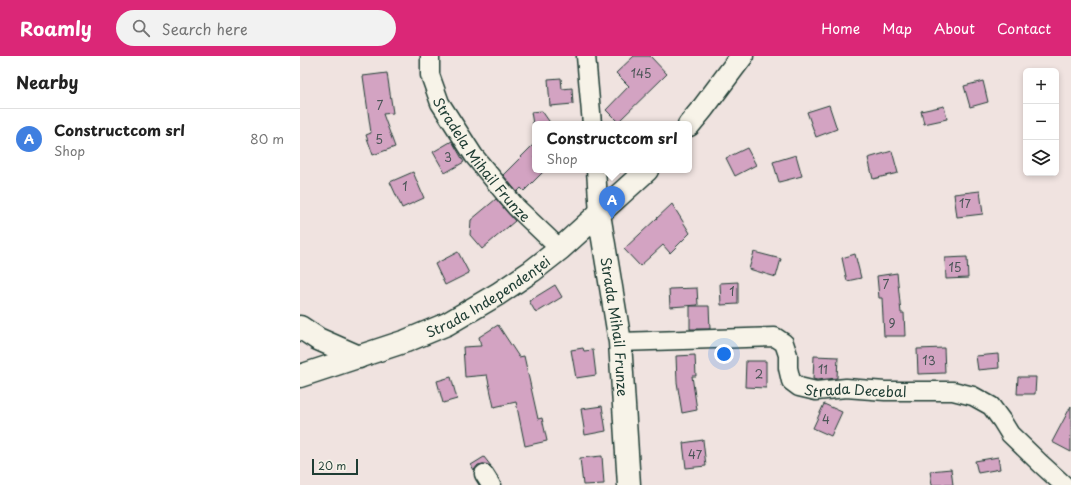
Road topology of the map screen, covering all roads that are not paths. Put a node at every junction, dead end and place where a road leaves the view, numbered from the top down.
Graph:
1 (430, 56) edge
2 (586, 56) edge
3 (742, 56) edge
4 (592, 121) edge
5 (692, 121) edge
6 (596, 173) edge
7 (644, 173) edge
8 (599, 214) junction
9 (560, 249) junction
10 (300, 327) edge
11 (620, 342) junction
12 (359, 357) junction
13 (300, 376) edge
14 (628, 485) edge
15 (1064, 485) edge

1 - 9 street, Stradela Mihail Frunze
2 - 4 street
3 - 5 main road
6 - 8 street, Strada Mihail Frunze
7 - 8 main road, Strada Independenței
8 - 9 main road, Strada Independenței
8 - 11 main road, Strada Mihail Frunze
9 - 12 main road, Strada Independenței
10 - 12 main road
11 - 14 main road, Strada Mihail Frunze
11 - 15 street, Strada Decebal
12 - 13 main road, Strada Independenței

